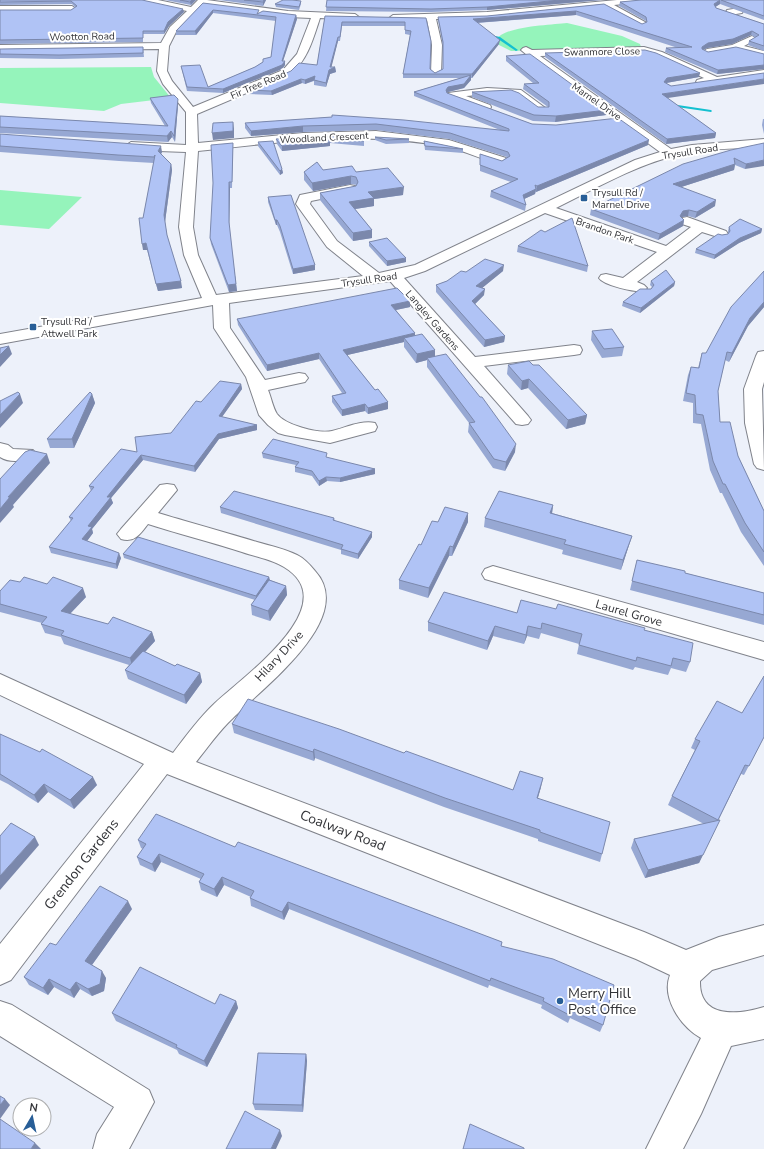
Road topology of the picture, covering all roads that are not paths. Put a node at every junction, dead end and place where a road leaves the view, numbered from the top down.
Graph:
1 (34, 0) edge
2 (146, 0) edge
3 (643, 0) edge
4 (202, 1) edge
5 (606, 4) junction
6 (340, 6) edge
7 (460, 6) edge
8 (719, 8) edge
9 (0, 9) edge
10 (72, 9) edge
11 (18, 10) junction
12 (193, 10) junction
13 (740, 14) edge
14 (316, 16) junction
15 (463, 16) junction
16 (331, 17) junction
17 (365, 18) edge
18 (386, 18) edge
19 (431, 18) junction
20 (642, 24) edge
21 (751, 34) edge
22 (164, 46) junction
23 (735, 47) junction
24 (0, 48) edge
25 (528, 51) joint
26 (707, 52) edge
27 (764, 54) edge
28 (436, 72) edge
29 (764, 73) edge
30 (716, 80) junction
31 (693, 83) edge
32 (542, 110) edge
33 (496, 111) edge
34 (191, 112) junction
35 (621, 118) junction
36 (607, 120) edge
37 (764, 143) edge
38 (117, 145) edge
39 (192, 148) junction
40 (669, 153) junction
41 (502, 161) edge
42 (351, 189) edge
43 (543, 208) junction
44 (684, 220) edge
45 (701, 226) junction
46 (721, 234) edge
47 (666, 252) junction
48 (394, 276) junction
49 (606, 278) dead end
50 (377, 279) junction
51 (625, 284) junction
52 (644, 290) edge
53 (216, 300) junction
54 (0, 339) edge
55 (574, 350) dead end
56 (764, 356) edge
57 (471, 363) junction
58 (299, 378) dead end
59 (259, 387) junction
60 (522, 420) dead end
61 (368, 427) dead end
62 (764, 464) edge
63 (167, 490) dead end
64 (144, 516) junction
65 (128, 534) dead end
66 (493, 574) dead end
67 (764, 651) edge
68 (0, 684) edge
69 (170, 763) junction
70 (761, 937) edge
71 (690, 968) junction
72 (0, 969) edge
73 (0, 1017) edge
74 (764, 1023) edge
75 (722, 1029) junction
76 (110, 1148) dead end
77 (664, 1149) edge

1 - 11 street
2 - 12 street
3 - 5 street
4 - 12 street
4 - 14 street
5 - 15 street
5 - 20 street
6 - 16 street
7 - 15 street
8 - 13 street
9 - 11 street
10 - 11 street
12 - 22 street
14 - 16 street
14 - 34 street, Fir Tree Road
15 - 19 street
16 - 17 street
18 - 19 street
19 - 28 street
21 - 23 street
22 - 24 street, Wootton Road
22 - 34 street
23 - 26 street
23 - 27 street
25 - 30 street, Swanmore Close
25 - 35 street, Marnel Drive
29 - 30 street
30 - 31 street
32 - 33 street
34 - 39 street
35 - 36 street
35 - 40 street, Marnel Drive
37 - 40 street, Trysull Road
38 - 39 street, Woodland Crescent
39 - 41 street, Woodland Crescent
39 - 53 street
40 - 43 street, Trysull Road
42 - 50 street
43 - 47 street, Brandon Park
43 - 48 street, Trysull Road
44 - 45 street
45 - 46 street
45 - 47 street
47 - 51 street
48 - 50 street, Trysull Road
48 - 57 street, Langley Gardens
49 - 51 street
50 - 53 street, Trysull Road
51 - 52 street
53 - 54 street, Trysull Road
53 - 59 street
55 - 57 street
56 - 62 street
57 - 60 street, Langley Gardens
58 - 59 street
59 - 61 street
63 - 64 street
64 - 65 street
64 - 69 street, Hilary Drive
66 - 67 street, Laurel Grove
68 - 69 street, Coalway Road
69 - 71 street, Coalway Road
69 - 72 street, Grendon Gardens
70 - 71 street
71 - 75 street
73 - 76 street
74 - 75 street
75 - 77 street

